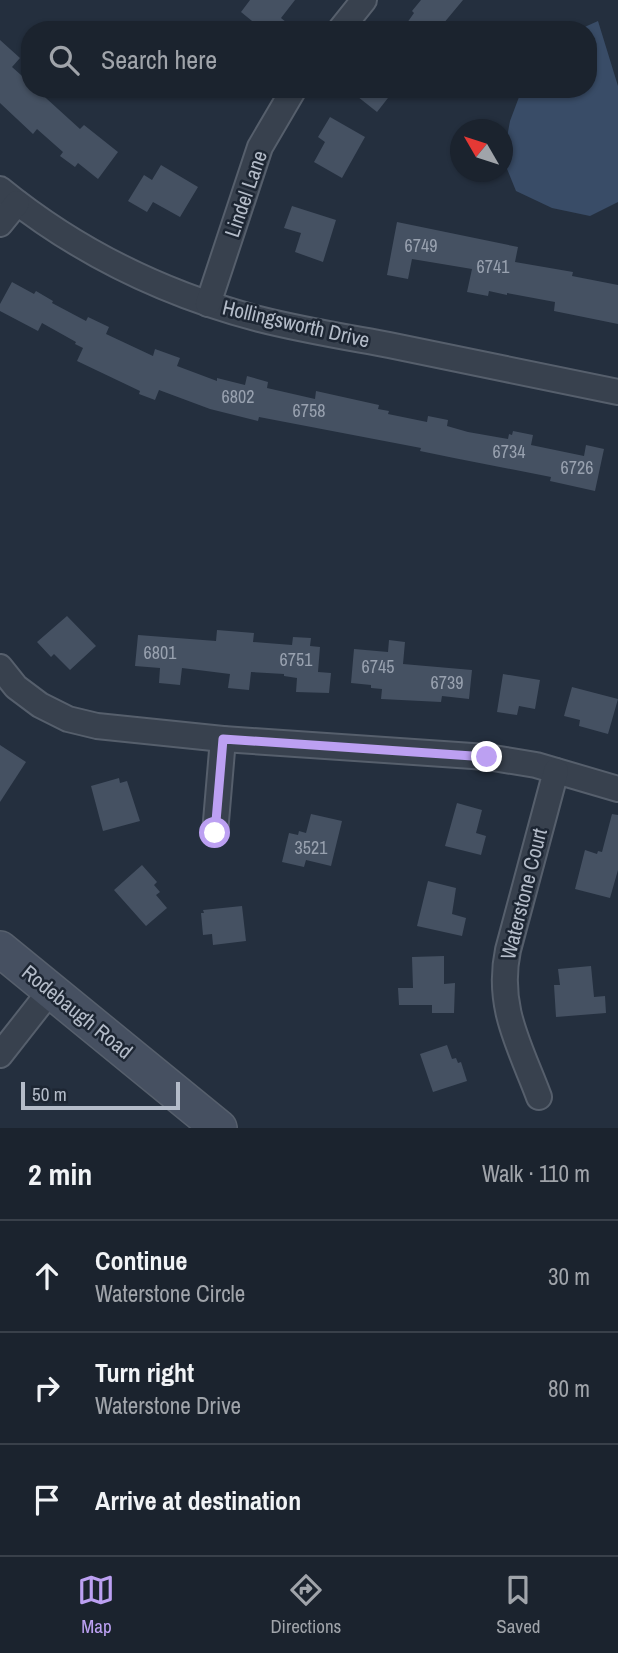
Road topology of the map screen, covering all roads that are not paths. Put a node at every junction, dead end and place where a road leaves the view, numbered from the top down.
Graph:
1 (364, 0) edge
2 (347, 21) edge
3 (289, 98) edge
4 (8, 196) edge
5 (0, 224) edge
6 (208, 304) junction
7 (618, 392) edge
8 (0, 667) edge
9 (223, 739) junction
10 (556, 771) junction
11 (618, 789) edge
12 (215, 833) dead end
13 (0, 949) edge
14 (51, 990) junction
15 (0, 1055) edge
16 (539, 1097) dead end
17 (219, 1128) edge

1 - 2 street
3 - 6 street, Lindel Lane
4 - 5 street
4 - 6 street, Hollingsworth Drive
6 - 7 street, Hollingsworth Drive
8 - 9 street
9 - 10 street
9 - 12 street
10 - 11 street
10 - 16 street, Waterstone Court
13 - 14 street, Rodebaugh Road
14 - 15 street
14 - 17 street, Rodebaugh Road

